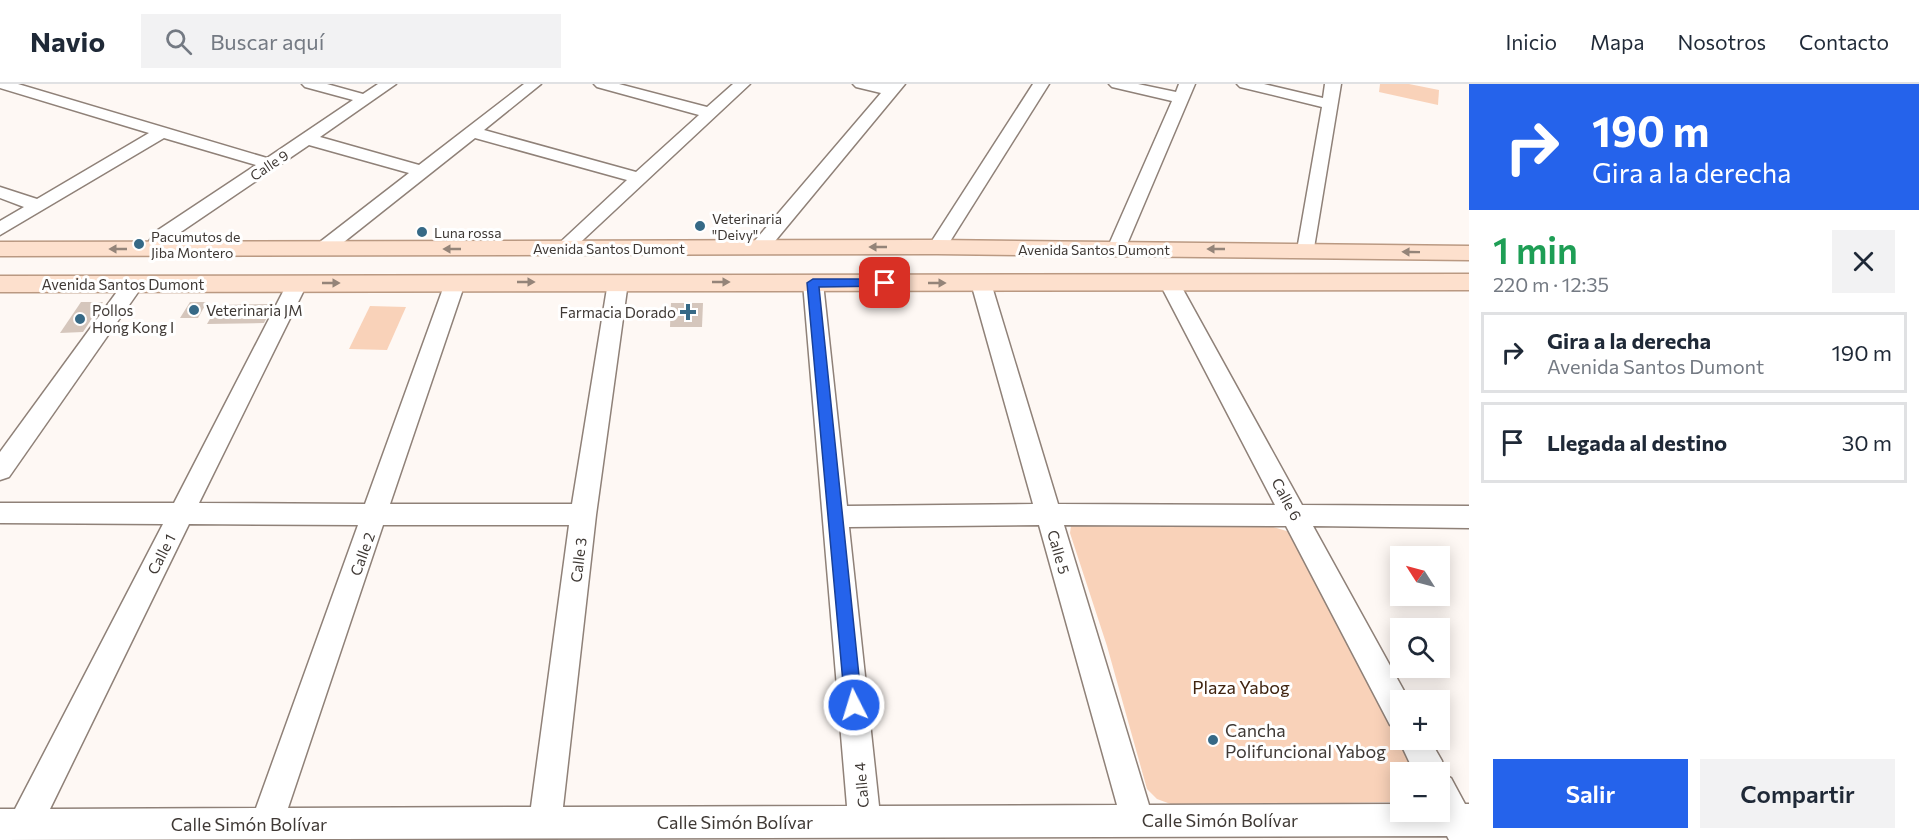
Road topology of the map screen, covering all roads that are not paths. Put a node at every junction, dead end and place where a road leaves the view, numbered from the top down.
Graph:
1 (2, 84) edge
2 (310, 84) edge
3 (388, 84) edge
4 (533, 84) edge
5 (602, 84) edge
6 (742, 84) edge
7 (861, 84) edge
8 (1041, 84) edge
9 (1118, 84) edge
10 (1245, 84) edge
11 (1333, 84) edge
12 (894, 88) edge
13 (1184, 91) edge
14 (366, 99) junction
15 (1330, 104) junction
16 (711, 113) junction
17 (162, 132) junction
18 (472, 132) junction
19 (306, 139) junction
20 (269, 164) junction
21 (423, 171) junction
22 (639, 178) junction
23 (0, 192) edge
24 (39, 206) junction
25 (0, 228) edge
26 (937, 247) junction
27 (563, 248) junction
28 (759, 248) junction
29 (0, 249) edge
30 (153, 249) junction
31 (195, 249) junction
32 (323, 249) junction
33 (1116, 249) junction
34 (251, 250) junction
35 (1019, 250) junction
36 (1090, 250) junction
37 (1306, 250) junction
38 (1469, 253) edge
39 (618, 282) junction
40 (1469, 282) edge
41 (134, 283) junction
42 (160, 283) junction
43 (455, 283) junction
44 (813, 283) junction
45 (981, 283) junction
46 (1026, 283) junction
47 (0, 284) edge
48 (227, 284) junction
49 (297, 284) junction
50 (1170, 284) junction
51 (1102, 285) junction
52 (0, 470) edge
53 (0, 513) edge
54 (181, 514) junction
55 (376, 514) junction
56 (1048, 514) junction
57 (583, 515) junction
58 (835, 517) junction
59 (1297, 517) junction
60 (1469, 518) edge
61 (1390, 694) edge
62 (1450, 804) edge
63 (1138, 821) junction
64 (865, 822) junction
65 (266, 824) junction
66 (13, 825) edge
67 (1464, 826) edge
68 (544, 831) edge

1 - 17 street
2 - 14 street
3 - 14 street, Calle 9
4 - 18 street
5 - 16 street
6 - 16 street
7 - 12 street
8 - 26 street
9 - 13 street
10 - 15 street
11 - 15 street
12 - 28 street
13 - 33 street
14 - 19 street, Calle 9
15 - 37 street
16 - 22 street
17 - 20 street
17 - 24 street
18 - 21 street
18 - 22 street
19 - 20 street, Calle 9
19 - 21 street
20 - 30 street, Calle 9
21 - 32 street
22 - 27 street
23 - 24 street
24 - 25 street
26 -> 28 main road, Avenida Santos Dumont
26 - 35 main road, Avenida Santos Dumont
27 - 28 main road, Avenida Santos Dumont
27 -> 32 main road, Avenida Santos Dumont
30 -> 29 main road, Avenida Santos Dumont
30 - 31 main road, Avenida Santos Dumont
31 - 34 main road, Avenida Santos Dumont
31 - 42 main road
32 - 34 main road, Avenida Santos Dumont
33 - 36 main road, Avenida Santos Dumont
37 -> 33 main road, Avenida Santos Dumont
34 - 48 main road
35 - 36 main road, Avenida Santos Dumont
35 - 46 main road
36 - 51 main road
38 -> 37 main road, Avenida Santos Dumont
43 -> 39 main road, Avenida Santos Dumont
39 -> 44 main road, Avenida Santos Dumont
39 - 57 street, Calle 3
40 - 50 main road, Avenida Santos Dumont
41 - 42 main road, Avenida Santos Dumont
41 - 47 main road, Avenida Santos Dumont
41 - 52 street
42 - 48 main road, Avenida Santos Dumont
49 -> 43 main road, Avenida Santos Dumont
43 - 55 street, Calle 2
44 -> 45 main road, Avenida Santos Dumont
44 - 58 street, Calle 4
45 - 46 main road, Avenida Santos Dumont
45 - 56 street, Calle 5
46 - 51 main road, Avenida Santos Dumont
48 - 49 main road, Avenida Santos Dumont
49 - 54 street, Calle 1
50 - 51 main road, Avenida Santos Dumont
50 - 59 street, Calle 6
53 - 54 street
54 - 55 street
54 - 66 street, Calle 1
55 - 57 street
55 - 65 street, Calle 2
56 - 58 street
56 - 59 street
56 - 63 street, Calle 5
57 - 68 street, Calle 3
58 - 64 street, Calle 4
59 - 60 street
59 - 61 street, Calle 6
62 - 67 street
63 - 64 street, Calle Simón Bolívar
63 - 67 street, Calle Simón Bolívar
64 - 68 street, Calle Simón Bolívar
65 - 66 street, Calle Simón Bolívar
65 - 68 street, Calle Simón Bolívar

